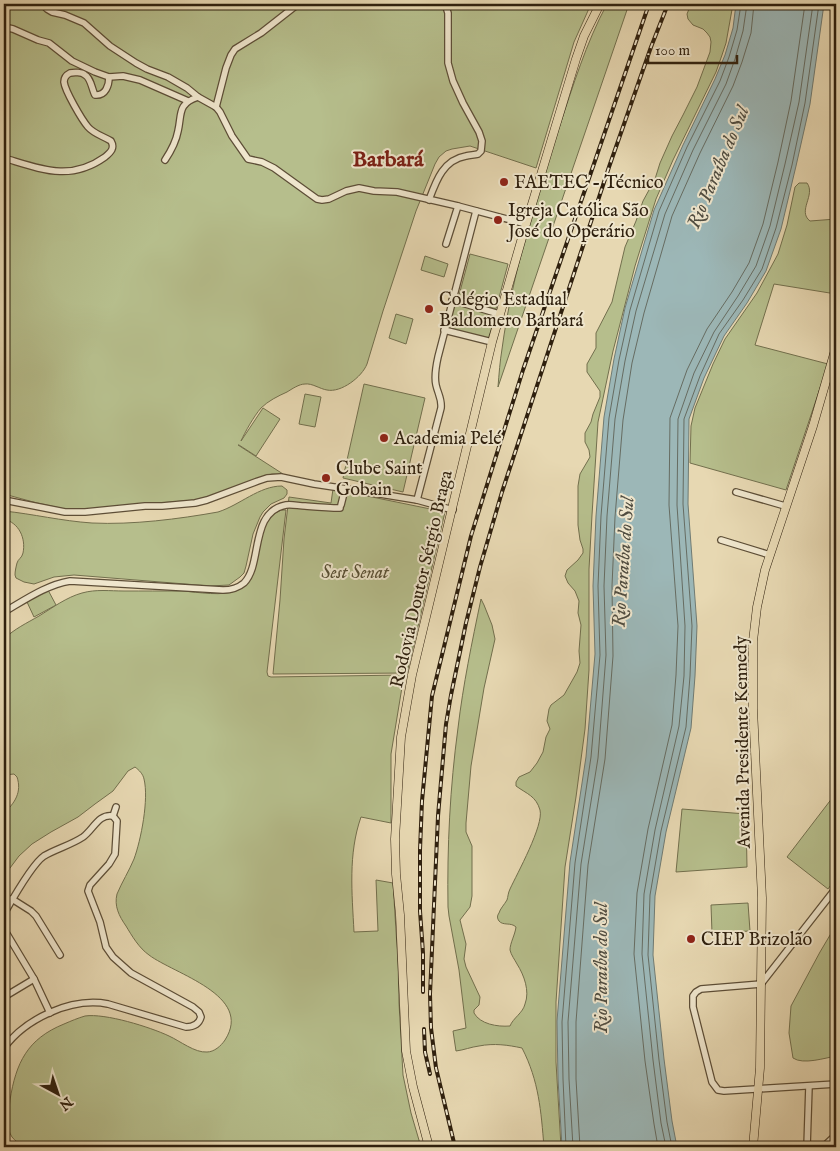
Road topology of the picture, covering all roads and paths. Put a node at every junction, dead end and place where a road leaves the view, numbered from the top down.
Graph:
1 (42, 4) edge
2 (298, 4) edge
3 (445, 4) edge
4 (600, 4) edge
5 (4, 27) edge
6 (109, 77) junction
7 (198, 97) junction
8 (188, 101) junction
9 (216, 107) junction
10 (4, 158) edge
11 (165, 160) dead end
12 (427, 199) junction
13 (458, 206) junction
14 (476, 211) junction
15 (526, 224) junction
16 (446, 244) dead end
17 (452, 300) junction
18 (499, 314) junction
19 (444, 330) junction
20 (492, 342) junction
21 (836, 347) edge
22 (345, 489) junction
23 (736, 492) dead end
24 (4, 500) edge
25 (417, 500) junction
26 (786, 506) junction
27 (452, 510) junction
28 (721, 540) dead end
29 (770, 555) junction
30 (4, 612) edge
31 (116, 807) dead end
32 (113, 816) junction
33 (836, 888) edge
34 (12, 900) junction
35 (4, 914) edge
36 (4, 928) edge
37 (60, 955) dead end
38 (34, 979) junction
39 (761, 984) junction
40 (4, 997) edge
41 (50, 1013) junction
42 (4, 1048) edge
43 (836, 1084) edge
44 (809, 1086) junction
45 (758, 1088) junction
46 (836, 1135) edge
47 (429, 1147) edge
48 (753, 1147) edge
49 (807, 1147) edge
50 (823, 1147) edge

1 - 7 street
2 - 9 street
3 - 12 street
4 - 15 main road, Rodovia Doutor Sérgio Braga
5 - 6 street
6 - 8 street
6 - 10 street
7 - 8 street
7 - 9 street
8 - 11 street
9 - 12 street
12 - 13 street
13 - 14 street
13 - 16 street
14 - 15 street
14 - 17 street
15 - 18 main road, Rodovia Doutor Sérgio Braga
17 - 18 street
17 - 19 street
18 - 20 main road, Rodovia Doutor Sérgio Braga
19 - 20 street
19 - 25 street
20 - 27 main road, Rodovia Doutor Sérgio Braga
21 - 26 main road, Avenida Presidente Kennedy
22 - 24 street
22 - 25 street
22 - 30 street
23 - 26 street
25 - 27 street
26 - 29 main road, Avenida Presidente Kennedy
27 - 47 main road, Rodovia Doutor Sérgio Braga
28 - 29 street
29 - 39 main road, Avenida Presidente Kennedy
31 - 32 street
32 - 34 street
32 - 41 street
33 - 39 street
34 - 35 street
34 - 37 street
36 - 38 street
38 - 40 street
38 - 41 street
39 - 45 main road, Avenida Presidente Kennedy
39 - 45 street
41 - 42 street
43 - 44 street
44 - 45 street
44 - 49 street
45 - 48 main road, Avenida Presidente Kennedy
46 - 50 street

